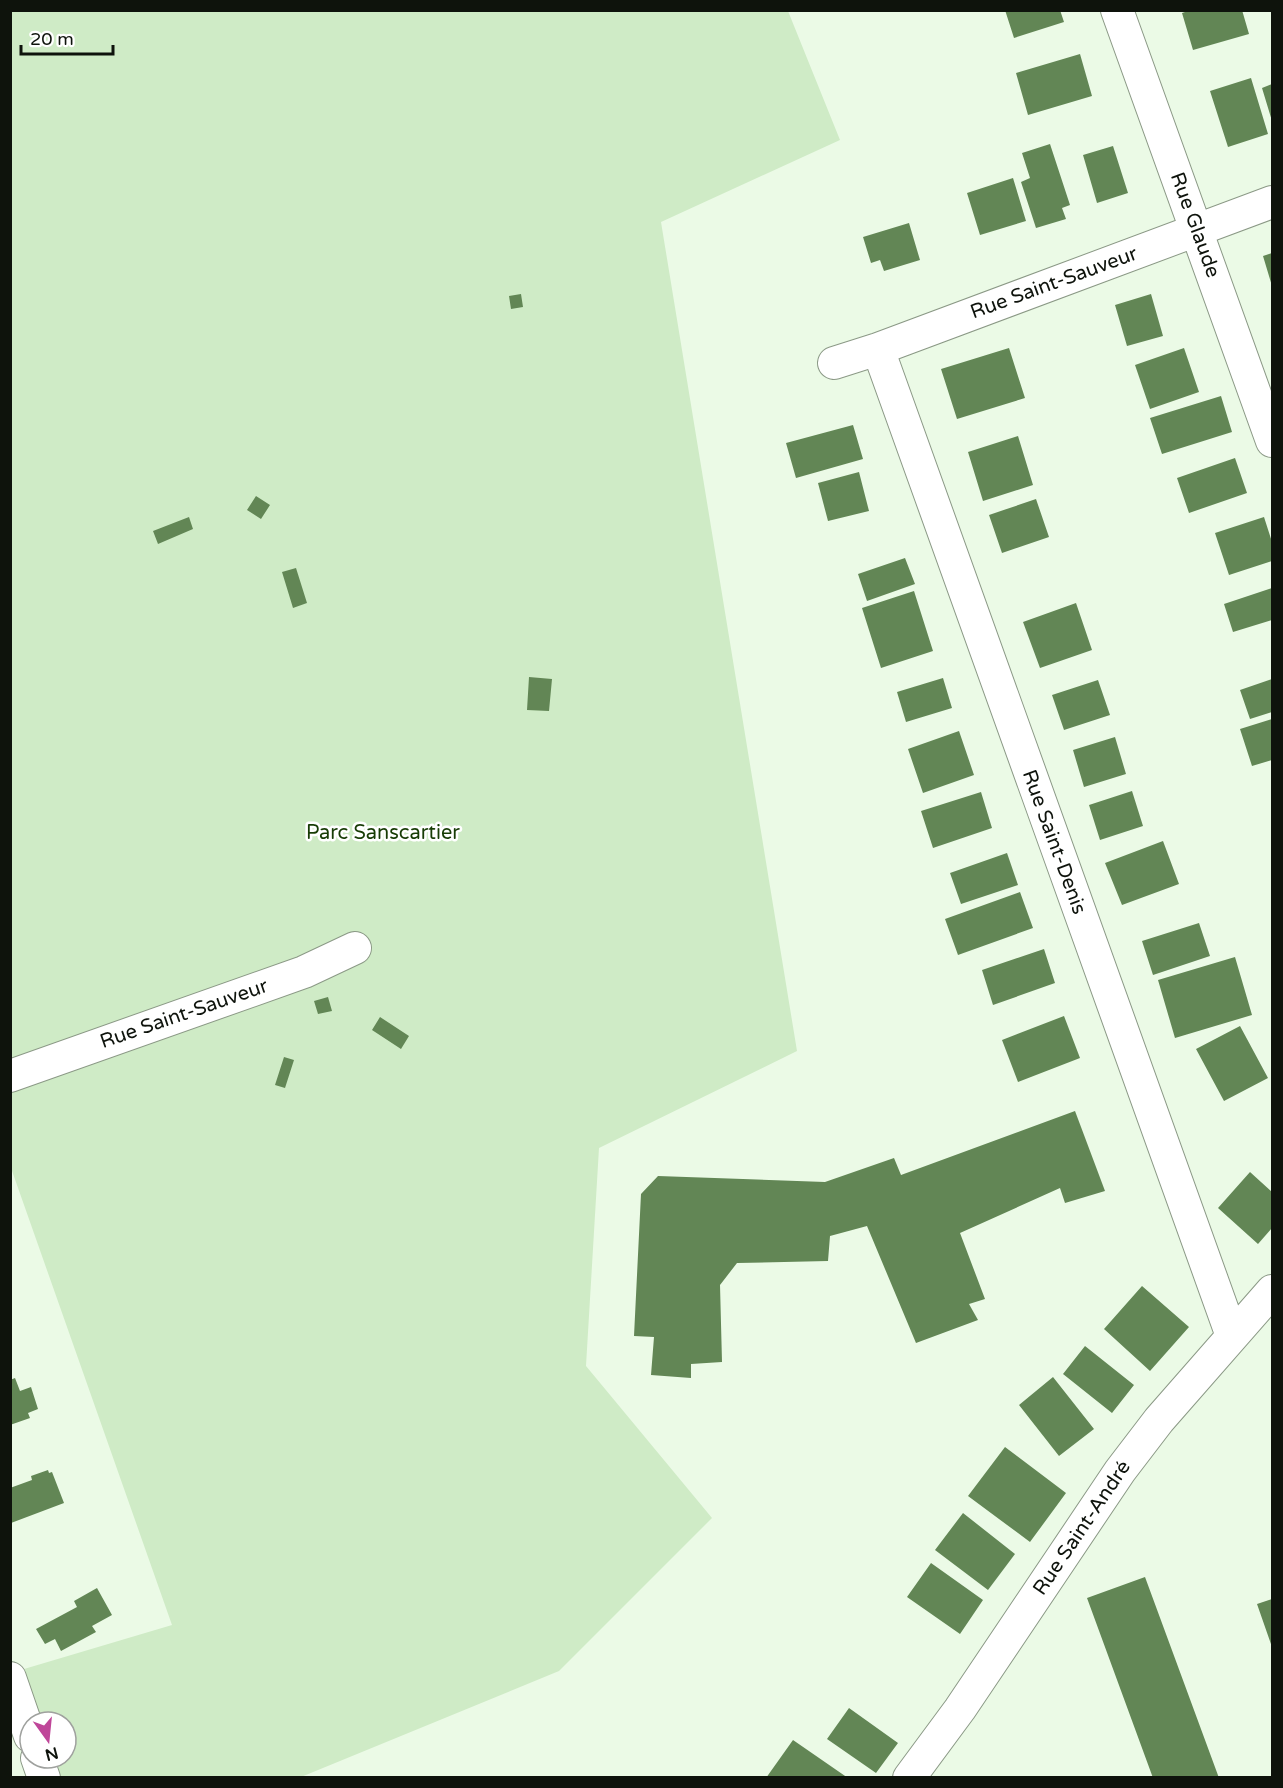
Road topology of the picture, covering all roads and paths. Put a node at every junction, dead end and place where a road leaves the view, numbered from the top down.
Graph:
1 (1117, 10) edge
2 (1272, 202) edge
3 (1197, 230) junction
4 (878, 349) junction
5 (834, 363) dead end
6 (1272, 441) edge
7 (355, 948) dead end
8 (10, 1076) edge
9 (1272, 1291) edge
10 (1232, 1336) junction
11 (10, 1678) edge
12 (21, 1710) edge
13 (909, 1778) edge

1 - 3 street, Rue Glaude
2 - 3 street, Rue Saint-Sauveur
3 - 4 street, Rue Saint-Sauveur
3 - 6 street, Rue Glaude
4 - 5 street, Rue Saint-Sauveur
4 - 10 street, Rue Saint-Denis
7 - 8 street, Rue Saint-Sauveur
9 - 10 street, Rue Saint-André
10 - 13 street, Rue Saint-André
11 - 12 street

